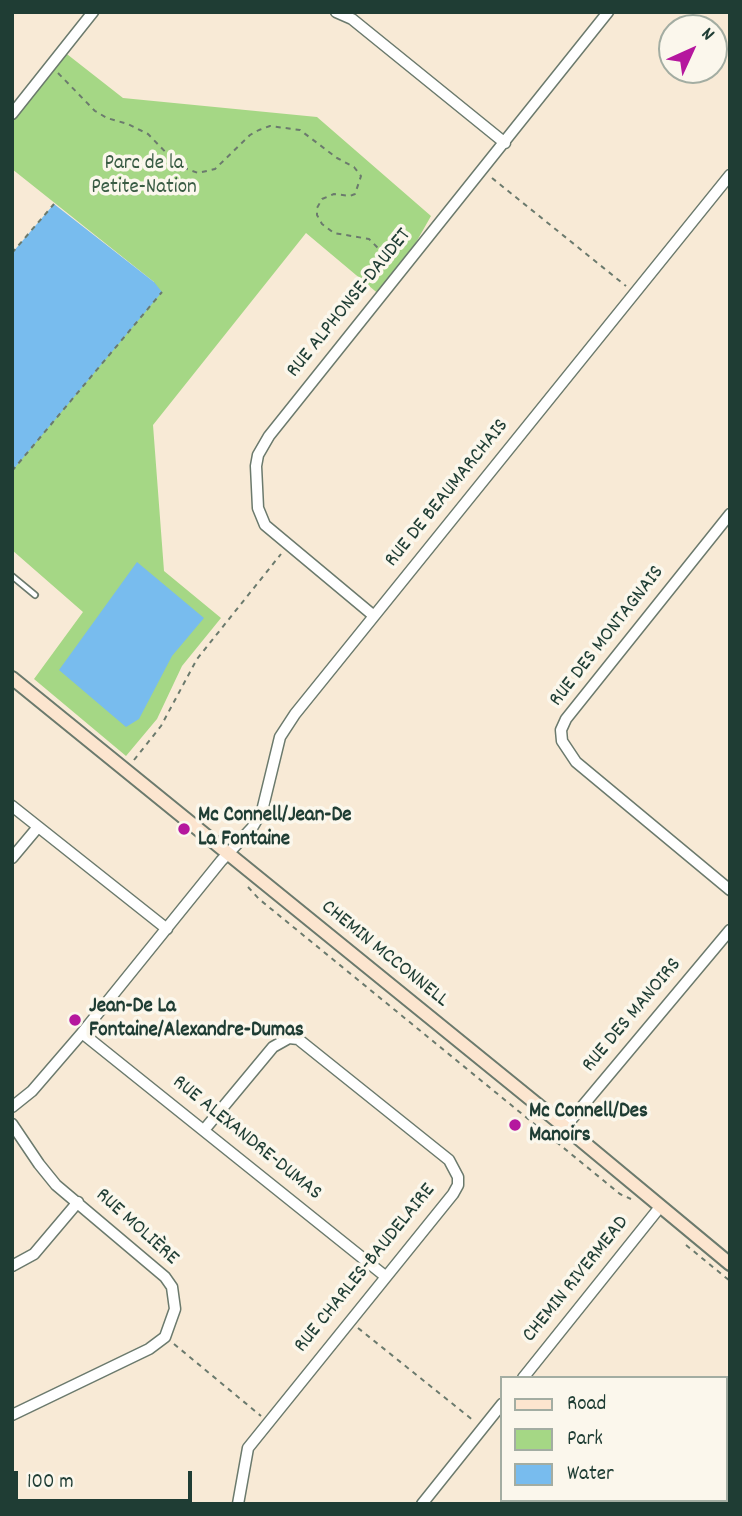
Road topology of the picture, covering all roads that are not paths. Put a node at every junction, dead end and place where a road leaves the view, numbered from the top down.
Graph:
1 (93, 12) edge
2 (336, 12) edge
3 (608, 12) edge
4 (12, 114) edge
5 (505, 143) junction
6 (730, 175) edge
7 (730, 514) edge
8 (12, 576) edge
9 (35, 595) dead end
10 (374, 616) junction
11 (12, 678) edge
12 (12, 806) edge
13 (38, 827) junction
14 (229, 854) junction
15 (12, 858) edge
16 (730, 890) edge
17 (167, 929) junction
18 (730, 930) edge
19 (82, 1033) junction
20 (12, 1107) edge
21 (12, 1124) edge
22 (565, 1127) junction
23 (204, 1130) junction
24 (78, 1202) junction
25 (657, 1210) junction
26 (730, 1264) edge
27 (12, 1266) edge
28 (385, 1276) junction
29 (525, 1376) edge
30 (500, 1407) edge
31 (12, 1415) edge
32 (238, 1504) edge
33 (422, 1504) edge

1 - 4 street
2 - 5 street
3 - 5 street, RUE ALPHONSE-DAUDET
5 - 10 street, RUE ALPHONSE-DAUDET
6 - 10 street, RUE DE BEAUMARCHAIS
7 - 16 street, RUE DES MONTAGNAIS
8 - 9 lane
10 - 14 street, RUE DE BEAUMARCHAIS
11 - 14 street, CHEMIN MCCONNELL
12 - 13 street
13 - 15 street
13 - 17 street
14 - 17 street, RUE DE BEAUMARCHAIS
14 - 22 street, CHEMIN MCCONNELL
17 - 19 street, RUE DE BEAUMARCHAIS
18 - 22 street, RUE DES MANOIRS
19 - 20 street, RUE DE BEAUMARCHAIS
19 - 23 street, RUE ALEXANDRE-DUMAS
21 - 24 street, RUE MOLIÈRE
22 - 25 street, CHEMIN MCCONNELL
23 - 28 street, RUE ALEXANDRE-DUMAS
23 - 28 street, RUE CHARLES-BAUDELAIRE
24 - 27 street
24 - 31 street, RUE MOLIÈRE
25 - 26 street, CHEMIN MCCONNELL
25 - 29 street, CHEMIN RIVERMEAD
28 - 32 street, RUE CHARLES-BAUDELAIRE
30 - 33 street

